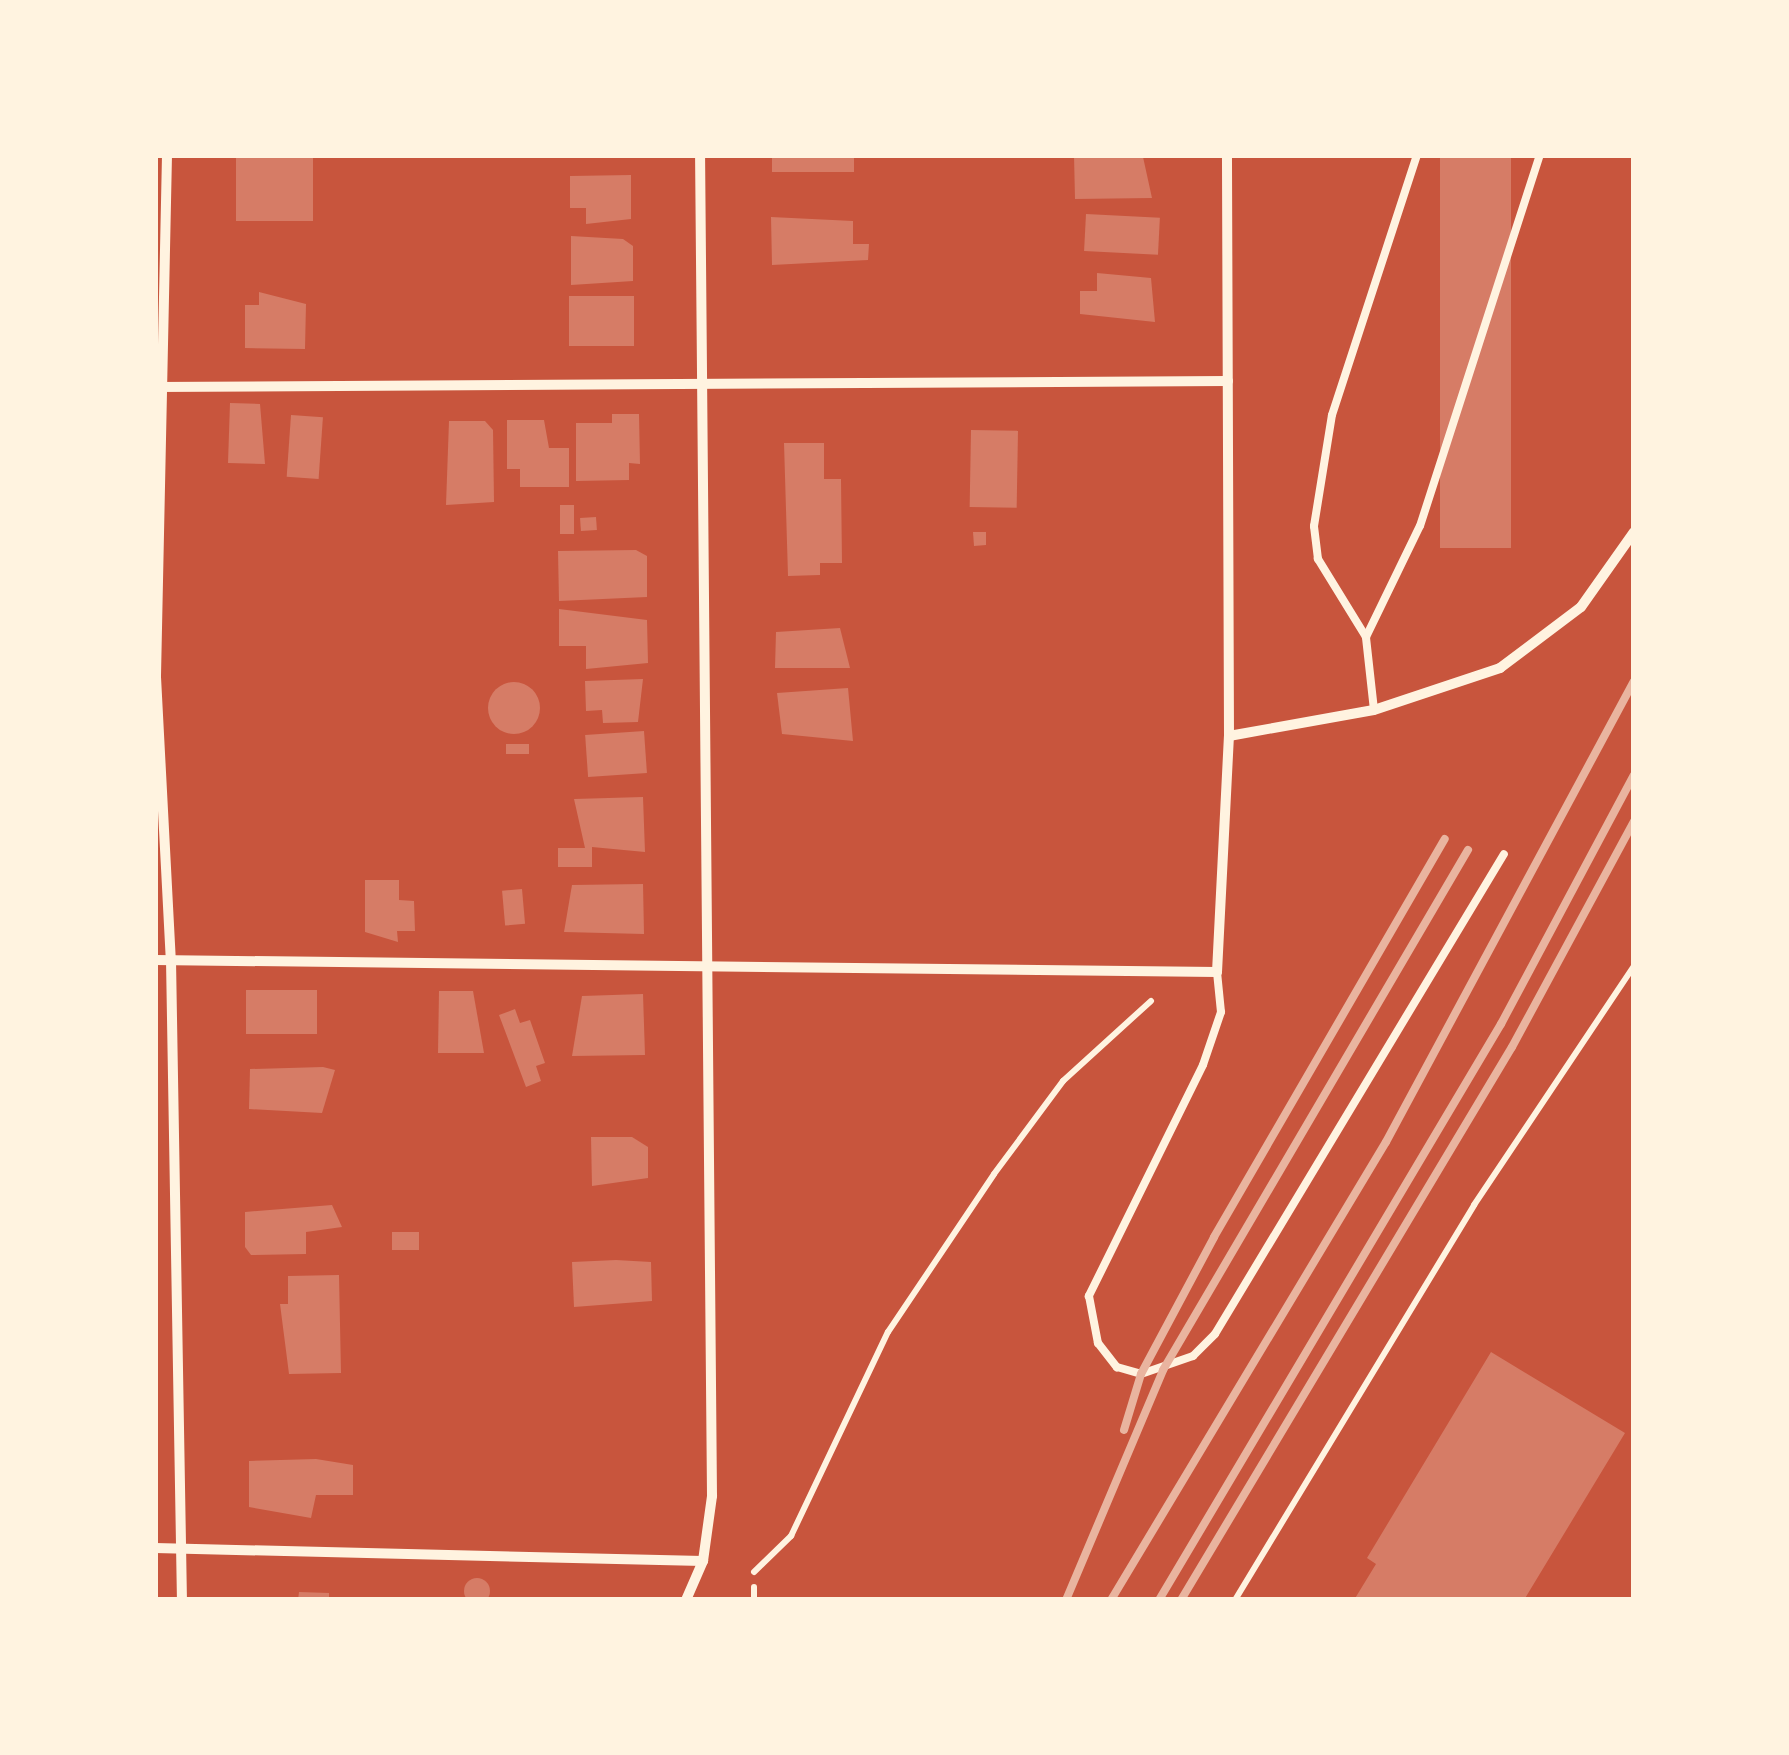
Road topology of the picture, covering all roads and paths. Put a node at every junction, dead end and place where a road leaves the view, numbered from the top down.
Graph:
1 (167, 155) edge
2 (700, 155) edge
3 (1227, 155) edge
4 (1417, 155) edge
5 (1540, 155) edge
6 (1228, 380) junction
7 (702, 384) junction
8 (155, 387) edge
9 (169, 387) junction
10 (1634, 532) edge
11 (1366, 638) junction
12 (1374, 710) junction
13 (1230, 736) junction
14 (1504, 854) dead end
15 (155, 960) edge
16 (171, 960) junction
17 (1634, 966) edge
18 (707, 968) junction
19 (1217, 972) junction
20 (1151, 1001) dead end
21 (155, 1548) edge
22 (184, 1548) junction
23 (704, 1561) junction
24 (754, 1572) dead end
25 (754, 1587) dead end
26 (182, 1600) edge
27 (686, 1600) edge
28 (754, 1600) edge
29 (1235, 1600) edge

1 - 9 street
2 - 7 street
3 - 6 street
4 - 11 lane
5 - 11 lane
6 - 7 street
6 - 13 street
7 - 9 street
7 - 18 street
8 - 9 street
9 - 16 street
10 - 12 street
11 - 12 lane
12 - 13 street
13 - 19 street
14 - 19 lane
15 - 16 street
16 - 18 street
16 - 22 street
17 - 29 path
18 - 19 street
18 - 23 street
20 - 24 path
21 - 22 street
22 - 23 street
22 - 26 street
23 - 27 street
25 - 28 path

